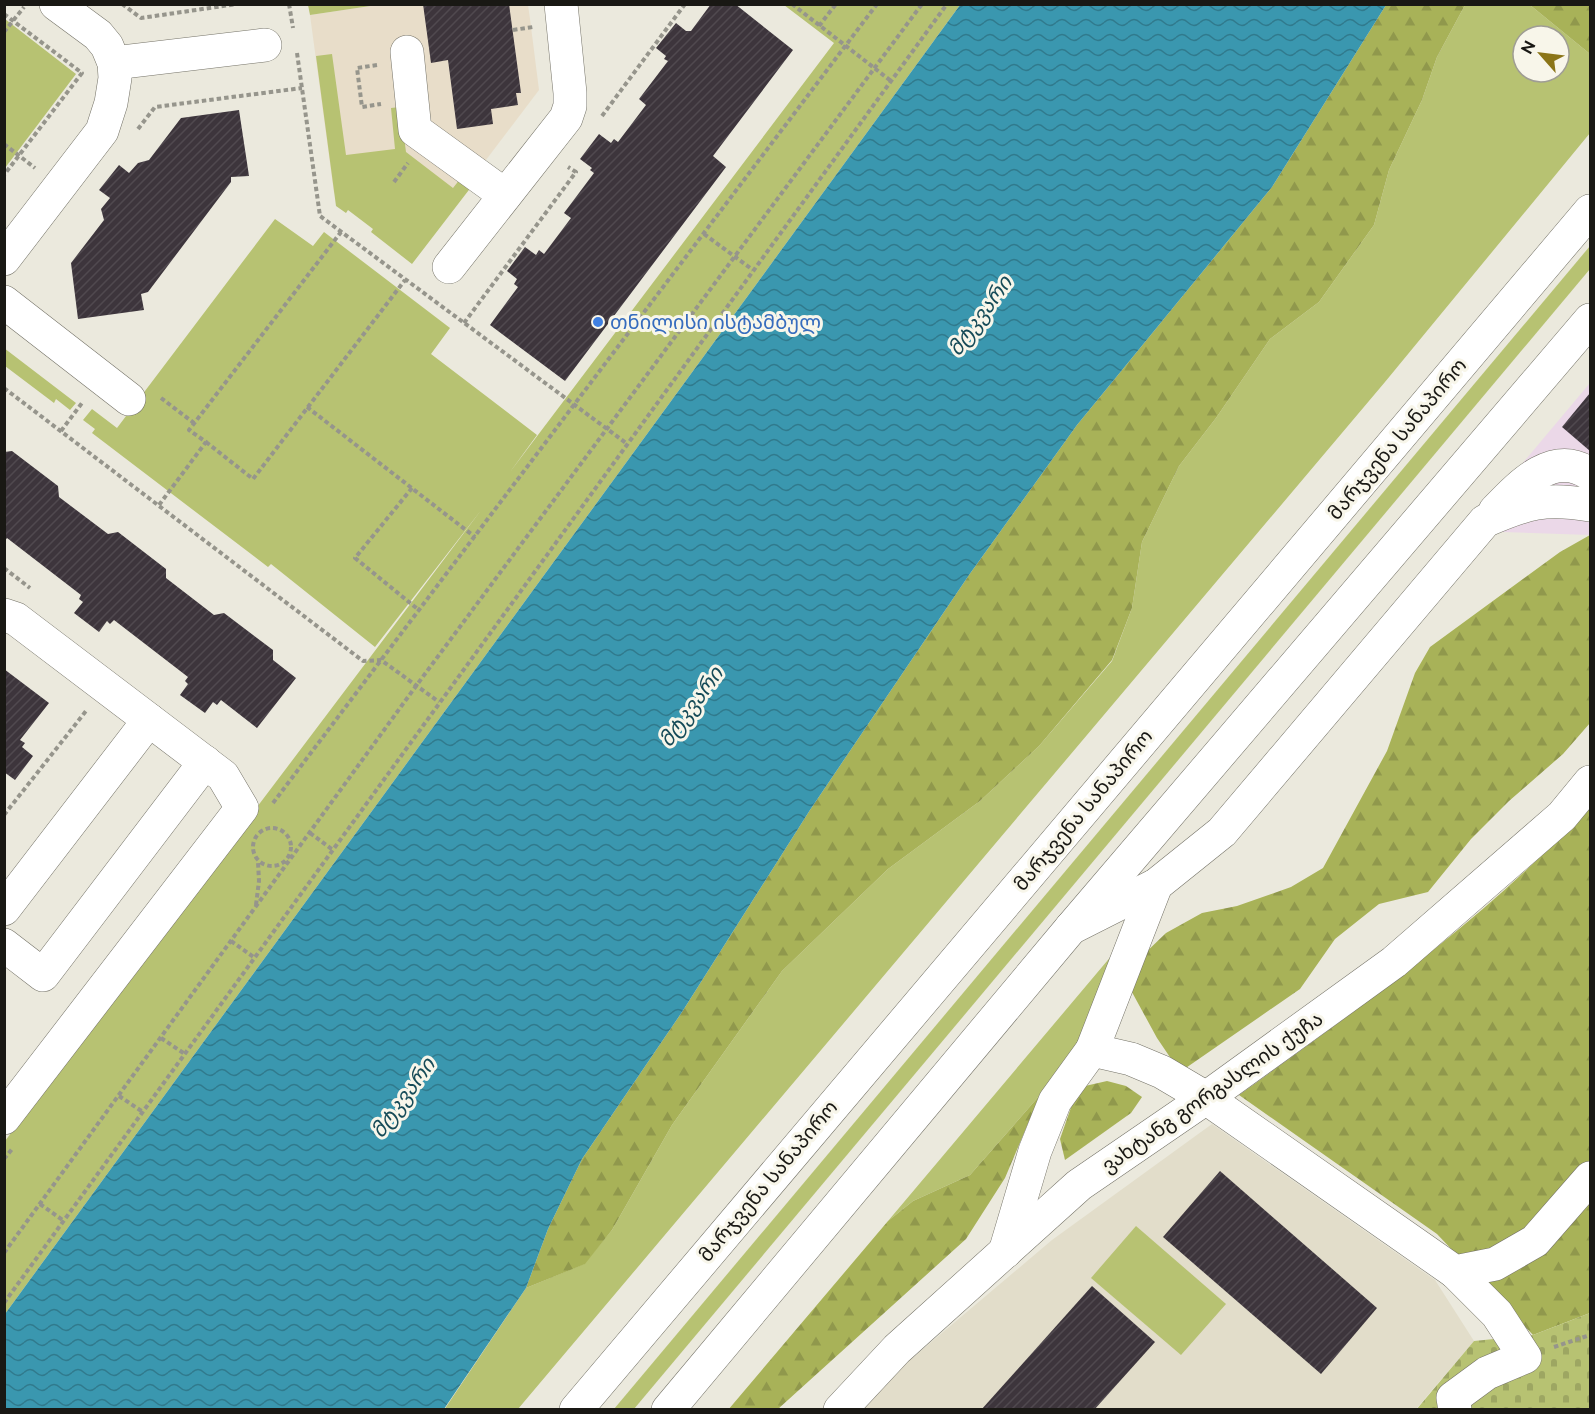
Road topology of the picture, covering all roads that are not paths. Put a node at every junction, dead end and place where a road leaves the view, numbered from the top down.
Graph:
1 (56, 4) edge
2 (561, 4) edge
3 (285, 43) road end
4 (407, 52) dead end
5 (114, 63) junction
6 (505, 195) junction
7 (1590, 211) edge
8 (4, 259) edge
9 (448, 267) dead end
10 (4, 302) edge
11 (1590, 320) edge
12 (144, 397) road end
13 (1590, 474) edge
14 (1590, 505) edge
15 (1485, 521) junction
16 (4, 615) edge
17 (149, 720) junction
18 (205, 762) junction
19 (1590, 782) edge
20 (1156, 885) junction
21 (4, 909) edge
22 (1071, 927) junction
23 (4, 945) edge
24 (1092, 1050) junction
25 (1206, 1098) junction
26 (12, 1129) edge
27 (1590, 1178) edge
28 (1005, 1252) junction
29 (1455, 1272) junction
30 (576, 1410) edge
31 (668, 1410) edge
32 (840, 1410) edge
33 (1455, 1410) edge

1 - 5 main road
2 - 6 main road
3 - 5 main road
4 - 6 main road
5 - 8 main road
6 - 9 main road
7 - 30 main road, მარჯვენა სანაპირო
10 - 12 main road
11 - 22 main road
13 - 15 main road
14 - 15 main road
15 - 20 main road
16 - 17 main road
17 - 18 main road
17 - 21 main road
18 - 23 main road
18 - 26 main road
19 - 25 main road, ვახტანგ გორგასლის ქუჩა
20 - 22 main road
20 - 24 main road
22 - 31 main road
24 - 25 main road
24 - 28 main road
25 - 28 main road, ვახტანგ გორგასლის ქუჩა
25 - 29 main road
27 - 29 main road
28 - 32 main road, ვახტანგ გორგასლის ქუჩა
29 - 33 main road

